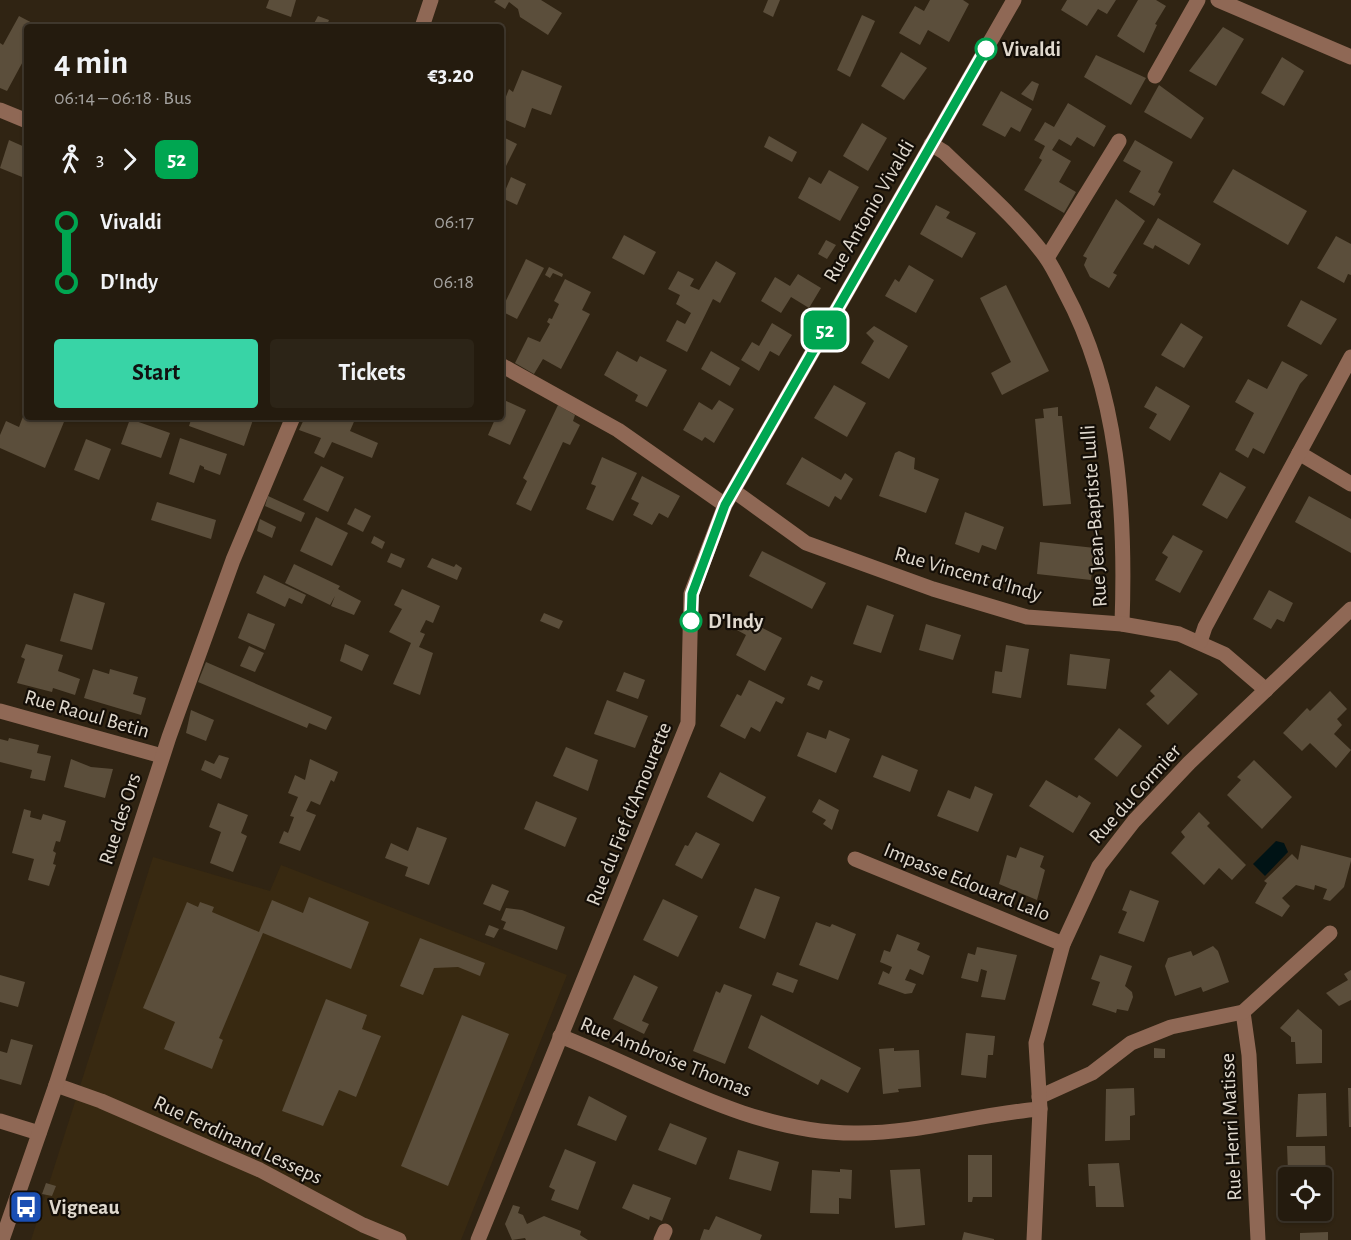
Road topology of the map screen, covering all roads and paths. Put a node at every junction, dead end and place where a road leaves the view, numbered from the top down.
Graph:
1 (431, 0) edge
2 (1014, 0) edge
3 (1198, 0) edge
4 (1218, 0) edge
5 (423, 24) edge
6 (1351, 57) edge
7 (1155, 76) dead end
8 (0, 110) edge
9 (24, 120) edge
10 (1119, 141) dead end
11 (931, 144) junction
12 (1047, 258) junction
13 (1351, 357) edge
14 (504, 367) edge
15 (292, 420) edge
16 (1299, 453) junction
17 (1351, 484) edge
18 (734, 491) junction
19 (725, 505) junction
20 (1351, 609) edge
21 (1122, 624) junction
22 (1200, 642) junction
23 (1266, 690) junction
24 (0, 711) edge
25 (162, 756) junction
26 (855, 859) dead end
27 (1330, 933) dead end
28 (1063, 944) junction
29 (1243, 1012) junction
30 (560, 1036) junction
31 (56, 1085) junction
32 (1039, 1103) junction
33 (0, 1121) edge
34 (39, 1133) junction
35 (2, 1240) edge
36 (399, 1240) edge
37 (478, 1240) edge
38 (1034, 1240) edge
39 (1258, 1240) edge

1 - 5 street
2 - 11 street, Rue Antonio Vivaldi
3 - 7 street
4 - 6 street
8 - 9 street
10 - 12 street
11 - 12 street, Rue Jean-Baptiste Lulli
11 - 18 street, Rue Antonio Vivaldi
12 - 21 street, Rue Jean-Baptiste Lulli
13 - 16 street
14 - 19 street
15 - 25 street, Rue des Ors
16 - 17 street
16 - 22 street
18 - 19 street, Rue Antonio Vivaldi
18 - 21 street, Rue Vincent d'Indy
19 - 30 street, Rue du Fief d'Amourette
20 - 23 street, Rue du Cormier
21 - 22 street, Rue Vincent d'Indy
22 - 23 street, Rue Vincent d'Indy
23 - 28 street, Rue du Cormier
24 - 25 street, Rue Raoul Betin
25 - 31 street, Rue des Ors
26 - 28 street, Impasse Edouard Lalo
27 - 29 street
28 - 32 street, Rue du Cormier
29 - 32 street, Rue Ambroise Thomas
29 - 39 street, Rue Henri Matisse
30 - 32 street, Rue Ambroise Thomas
30 - 37 street, Rue du Fief d'Amourette
31 - 34 street, Rue des Ors
31 - 36 street, Rue Ferdinand Lesseps
32 - 38 street, Rue du Cormier
33 - 34 street
34 - 35 street, Rue des Ors

